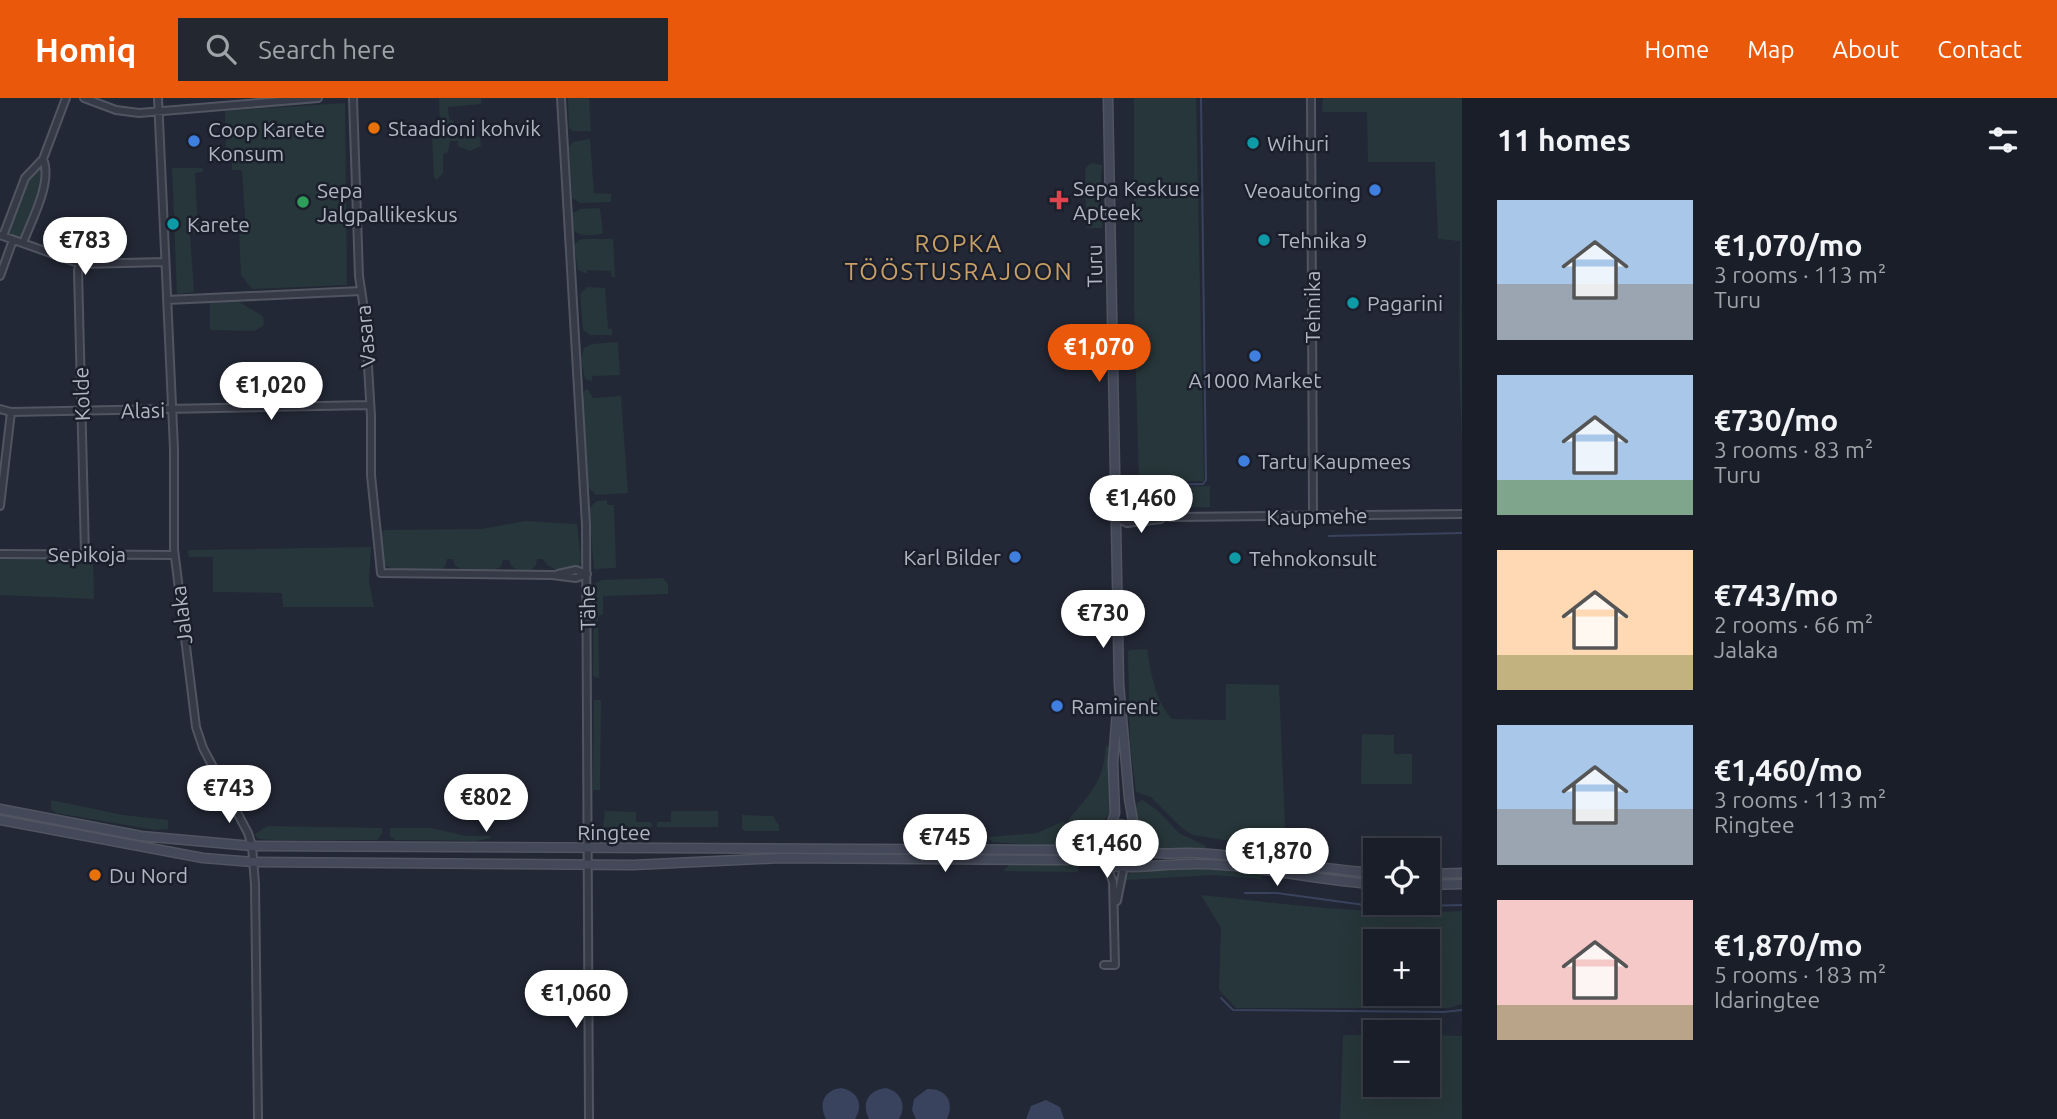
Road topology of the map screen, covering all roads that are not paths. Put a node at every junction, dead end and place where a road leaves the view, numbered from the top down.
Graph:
1 (66, 98) edge
2 (84, 98) edge
3 (158, 98) edge
4 (318, 98) edge
5 (354, 98) edge
6 (561, 98) edge
7 (1108, 98) edge
8 (1311, 98) edge
9 (159, 111) junction
10 (43, 159) junction
11 (1, 235) edge
12 (92, 236) dead end
13 (13, 240) junction
14 (23, 243) junction
15 (165, 262) junction
16 (81, 264) junction
17 (0, 276) edge
18 (361, 291) junction
19 (167, 300) junction
20 (370, 405) junction
21 (0, 409) edge
22 (172, 410) junction
23 (81, 411) junction
24 (11, 412) junction
25 (0, 506) edge
26 (1462, 514) edge
27 (1313, 515) junction
28 (1116, 517) junction
29 (0, 554) edge
30 (85, 554) junction
31 (174, 555) junction
32 (587, 575) junction
33 (1119, 684) junction
34 (0, 810) edge
35 (0, 820) edge
36 (1111, 825) junction
37 (1100, 833) junction
38 (1135, 833) junction
39 (252, 846) junction
40 (1139, 846) junction
41 (587, 849) junction
42 (253, 862) junction
43 (1103, 862) junction
44 (587, 865) junction
45 (1124, 866) junction
46 (1363, 871) edge
47 (1462, 873) edge
48 (1440, 874) edge
49 (1363, 883) edge
50 (1462, 884) edge
51 (1440, 885) edge
52 (1115, 910) junction
53 (1104, 965) dead end
54 (258, 1119) edge
55 (589, 1119) edge

1 - 10 street
2 - 9 street
3 - 9 street, Jalaka
4 - 9 street
5 - 18 street, Vasara
6 - 32 street, Tähe
7 - 28 main road, Turu
8 - 27 street, Tehnika
9 - 15 street, Jalaka
10 - 11 street
10 - 14 street
11 - 13 street
12 - 16 street, Kolde
13 - 14 street
13 - 17 street
14 - 16 street
15 - 16 street
15 - 19 street, Jalaka
16 - 23 street, Kolde
18 - 19 street
18 - 20 street, Vasara
19 - 22 street, Jalaka
20 - 22 street, Alasi
20 - 32 street, Vasara
21 - 24 street, Alasi
22 - 23 street, Alasi
22 - 31 street, Jalaka
23 - 24 street, Alasi
23 - 30 street, Kolde
24 - 25 street
26 - 27 street, Kaupmehe
27 - 28 street, Kaupmehe
28 - 33 main road, Turu
29 - 30 street, Sepikoja
30 - 31 street, Sepikoja
31 - 39 street, Jalaka
32 - 41 street, Tähe
33 - 36 main road, Turu
33 - 38 main road, Turu
34 - 39 main road, Ringtee
35 - 42 main road, Ringtee
36 - 37 main road
36 - 38 main road
37 - 41 main road, Ringtee
37 - 43 main road
38 - 40 main road
39 - 41 main road, Ringtee
39 - 42 street, Jalaka
40 - 45 main road
40 - 46 main road
41 - 44 street, Tähe
42 - 44 main road, Ringtee
42 - 54 street, Jalaka
43 - 44 main road, Ringtee
43 - 45 main road
43 - 52 street
44 - 55 street, Tähe
45 - 49 main road
45 - 52 street
47 - 48 main road
50 - 51 main road
52 - 53 street

